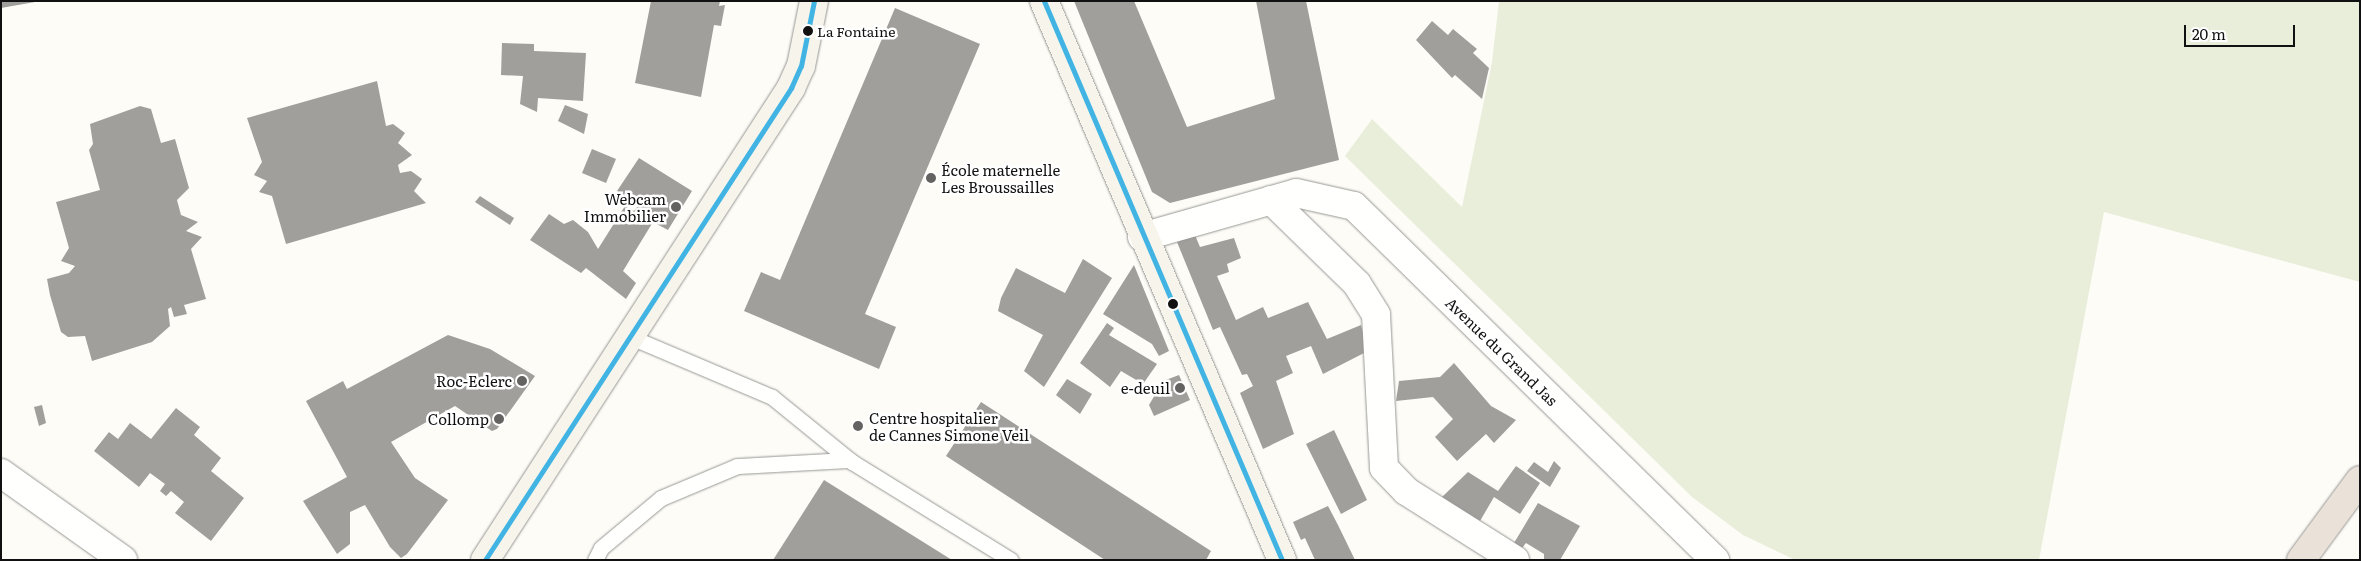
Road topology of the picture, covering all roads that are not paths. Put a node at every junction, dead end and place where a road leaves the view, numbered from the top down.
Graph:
1 (814, 1) edge
2 (1044, 1) edge
3 (1271, 200) junction
4 (1142, 237) junction
5 (633, 338) junction
6 (852, 462) junction
7 (1, 473) edge
8 (2360, 480) edge
9 (1710, 558) edge
10 (123, 560) edge
11 (485, 560) edge
12 (595, 560) edge
13 (1011, 560) edge
14 (1282, 560) edge
15 (1515, 560) edge
16 (2302, 560) edge

1 - 5 street
2 - 4 street
3 - 4 street, Avenue du Grand Jas
3 - 9 street, Avenue du Grand Jas
3 - 15 street
4 - 14 street
5 - 6 lane
5 - 11 street
6 - 12 lane
6 - 13 lane
7 - 10 street
8 - 16 highway

